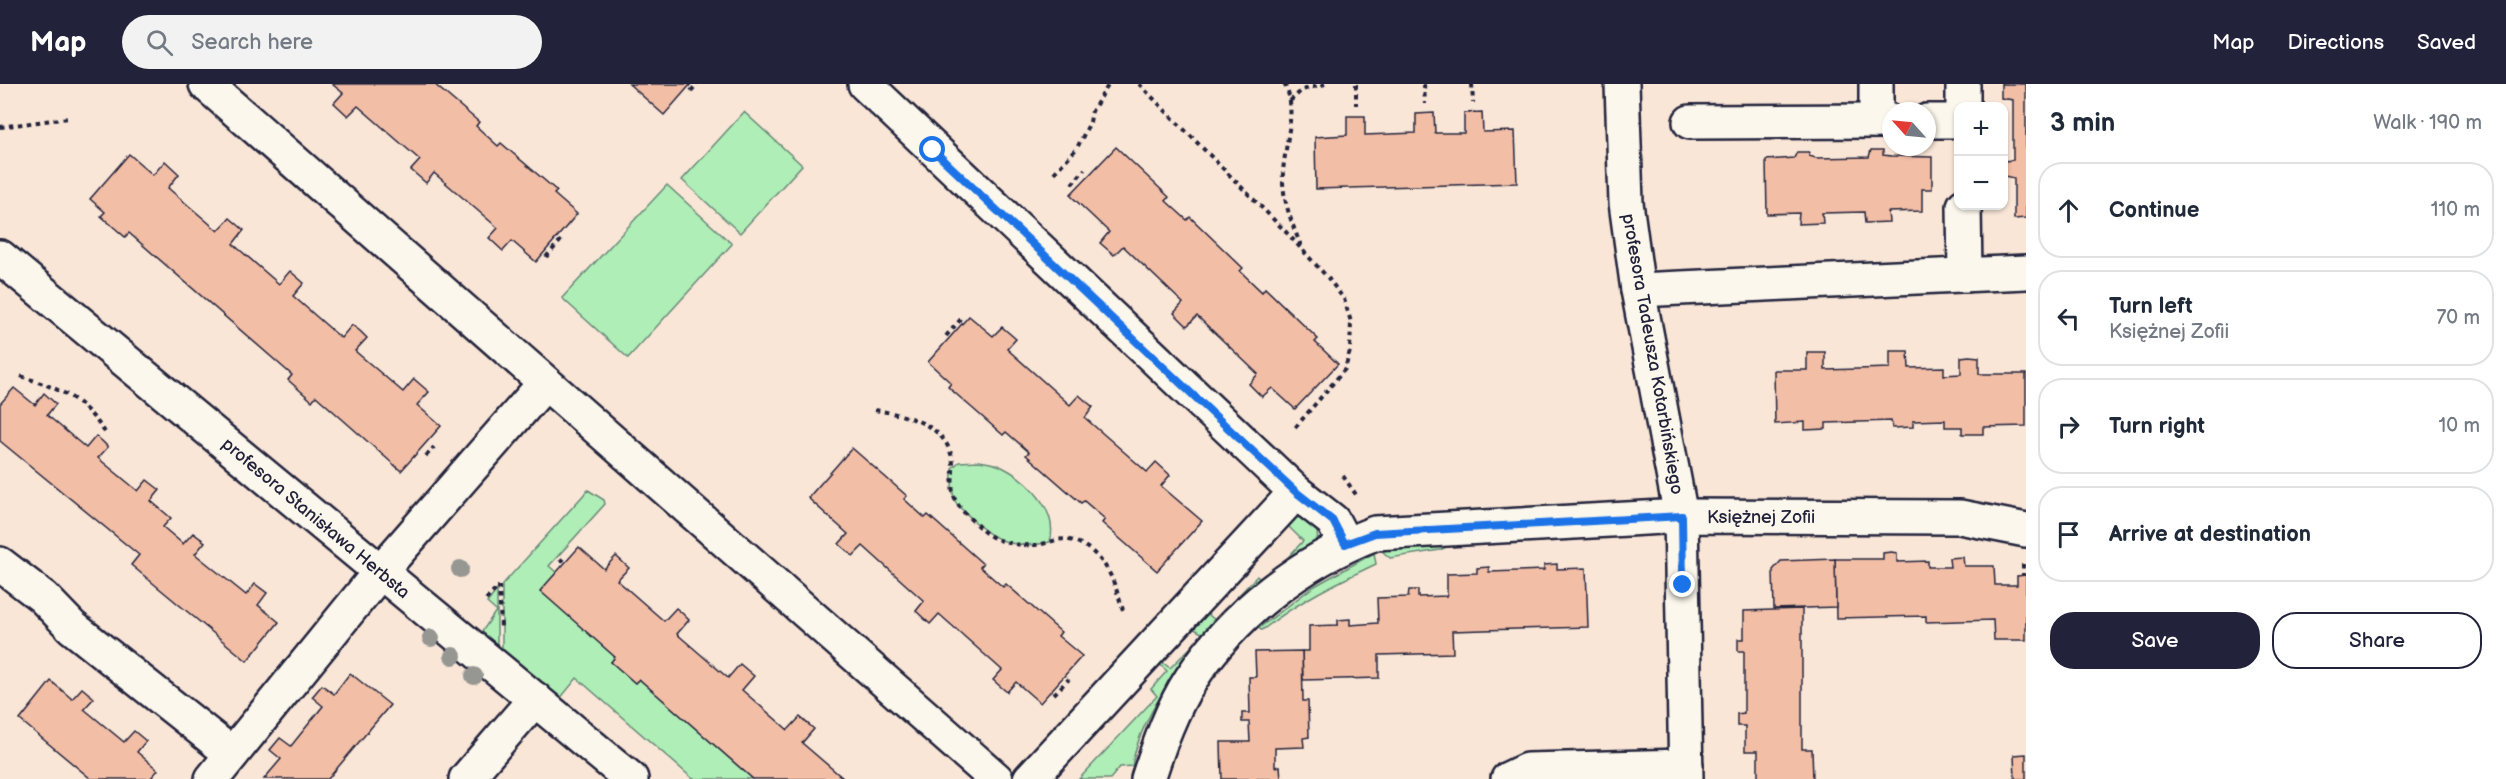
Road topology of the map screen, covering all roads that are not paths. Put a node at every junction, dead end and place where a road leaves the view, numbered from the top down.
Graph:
1 (206, 84) edge
2 (865, 84) edge
3 (1622, 84) edge
4 (1876, 84) edge
5 (1963, 84) edge
6 (1963, 102) edge
7 (1882, 112) edge
8 (1882, 121) edge
9 (1936, 121) edge
10 (1954, 121) edge
11 (1690, 122) dead end
12 (1964, 210) edge
13 (0, 257) edge
14 (2026, 272) edge
15 (1965, 275) junction
16 (1638, 290) junction
17 (545, 383) junction
18 (1296, 492) junction
19 (1682, 516) junction
20 (2026, 530) edge
21 (1345, 544) junction
22 (0, 564) edge
23 (380, 572) junction
24 (535, 699) junction
25 (222, 766) edge
26 (1686, 772) edge
27 (466, 779) edge
28 (631, 779) edge
29 (996, 779) edge
30 (1030, 779) edge
31 (1148, 779) edge
32 (1508, 779) edge

1 - 17 street
2 - 18 street
3 - 16 street, profesora Tadeusza Kotarbińskiego
4 - 7 street
5 - 6 street
8 - 11 street
9 - 10 street
12 - 15 street
13 - 23 street, profesora Stanisława Herbsta
14 - 15 street
15 - 16 street
16 - 19 street, profesora Tadeusza Kotarbińskiego
17 - 23 street
17 - 29 street
18 - 21 street
18 - 30 street
19 - 20 street, Księżnej Zofii
19 - 21 street, Księżnej Zofii
19 - 26 street, profesora Tadeusza Kotarbińskiego
21 - 31 street, Księżnej Zofii
22 - 25 street
23 - 24 street, profesora Stanisława Herbsta
23 - 25 street
24 - 27 street
24 - 28 street, profesora Stanisława Herbsta
26 - 32 street

